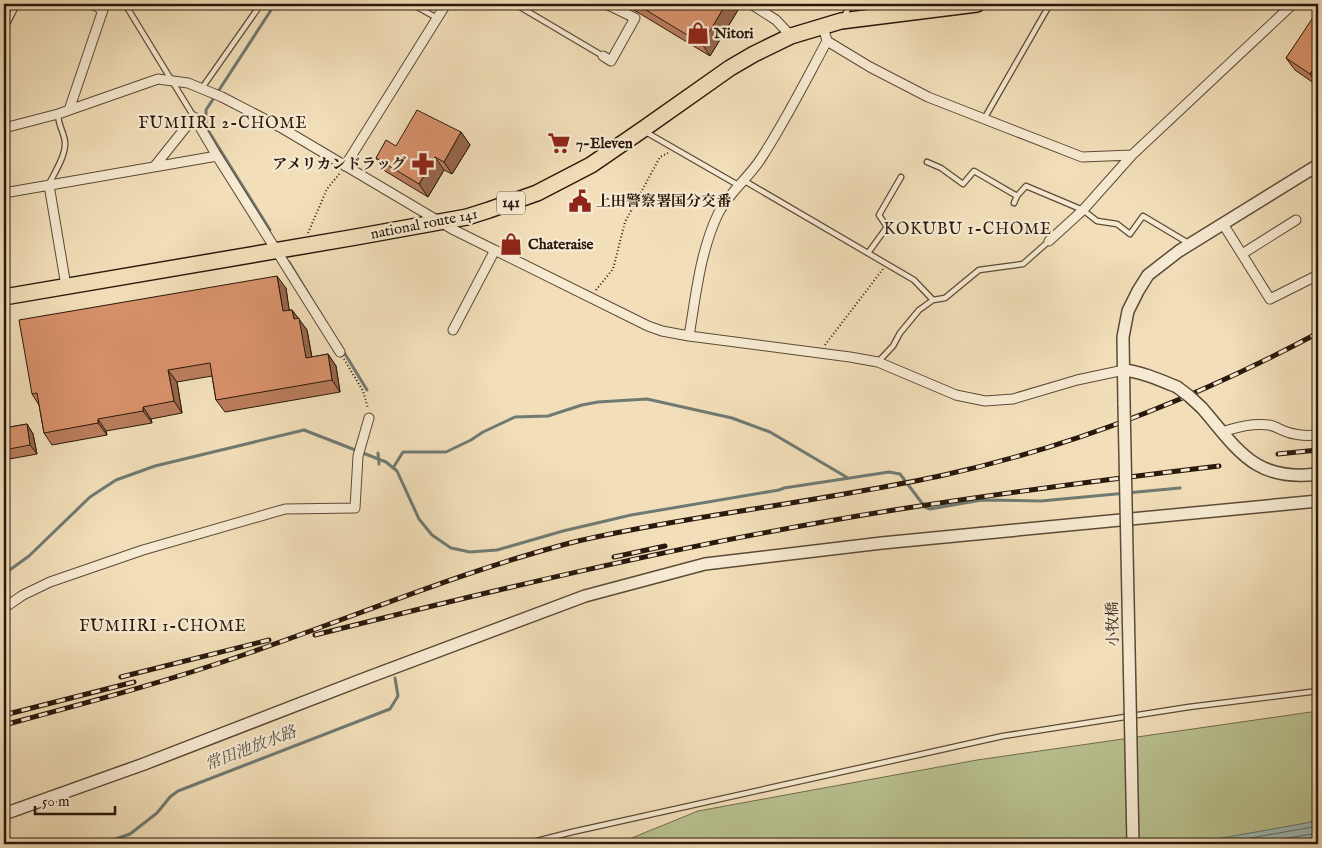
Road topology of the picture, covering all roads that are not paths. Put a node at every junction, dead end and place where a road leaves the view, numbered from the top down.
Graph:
1 (17, 4) edge
2 (92, 4) edge
3 (125, 4) edge
4 (261, 4) edge
5 (412, 4) edge
6 (446, 4) edge
7 (515, 4) edge
8 (606, 4) edge
9 (751, 4) edge
10 (851, 4) edge
11 (977, 4) edge
12 (1050, 4) edge
13 (1293, 4) edge
14 (104, 7) edge
15 (437, 18) junction
16 (841, 21) junction
17 (4, 30) edge
18 (825, 34) junction
19 (791, 36) junction
20 (602, 56) joint
21 (172, 80) junction
22 (206, 89) junction
23 (69, 110) junction
24 (58, 114) junction
25 (194, 117) junction
26 (984, 119) junction
27 (4, 128) edge
28 (642, 130) junction
29 (1132, 155) junction
30 (217, 156) junction
31 (927, 162) dead end
32 (1318, 164) edge
33 (345, 166) junction
34 (154, 167) junction
35 (901, 177) dead end
36 (740, 182) junction
37 (49, 185) junction
38 (4, 193) edge
39 (1017, 196) junction
40 (1014, 203) dead end
41 (1083, 210) junction
42 (1296, 220) dead end
43 (438, 222) junction
44 (1223, 224) junction
45 (1049, 241) joint
46 (1191, 244) junction
47 (275, 250) junction
48 (495, 250) junction
49 (868, 253) junction
50 (1242, 254) junction
51 (1318, 274) edge
52 (66, 286) junction
53 (4, 297) edge
54 (933, 300) junction
55 (453, 330) dead end
56 (689, 336) junction
57 (343, 356) road end
58 (878, 362) junction
59 (1124, 370) junction
60 (369, 418) dead end
61 (1222, 432) junction
62 (1318, 435) edge
63 (1318, 474) edge
64 (1318, 501) edge
65 (4, 608) edge
66 (1318, 691) edge
67 (4, 814) edge
68 (525, 844) edge
69 (1133, 844) edge

1 - 17 lane
2 - 14 street
3 - 21 lane
4 - 22 lane
5 - 15 lane
6 - 15 street
7 - 20 lane
8 - 20 street
9 - 19 street
10 - 16 lane
11 - 16 highway, national route 141 / 141
12 - 26 lane
13 - 29 street
14 - 23 street
15 - 33 street
16 - 18 highway, national route 141 / 141
18 - 19 highway, national route 141 / 141
18 - 26 street
18 - 36 street
19 - 28 highway, national route 141 / 141
21 - 22 street
21 - 23 street
21 - 25 lane
22 - 33 street
23 - 24 street
24 - 27 street
24 - 37 lane
25 - 30 street
25 - 34 street
26 - 29 street
28 - 36 lane
28 - 43 highway, national route 141 / 141
29 - 41 street
30 - 34 street
30 - 47 street
31 - 39 lane
32 - 44 street, 小牧橋
33 - 43 street
34 - 37 street
35 - 49 lane
36 - 49 lane
36 - 56 street
37 - 38 street
37 - 52 street
39 - 40 lane
39 - 41 lane
41 - 45 street
41 - 46 lane
42 - 50 street
43 - 47 highway, national route 141 / 141
43 - 48 street
44 - 46 street, 小牧橋
44 - 50 street
45 - 54 lane
46 - 59 street, 小牧橋
47 - 52 highway, national route 141 / 141
47 - 57 street
48 - 55 street
48 - 56 street
49 - 54 lane
50 - 51 street
52 - 53 highway, national route 141 / 141
54 - 58 lane
56 - 58 street
58 - 59 street
59 - 61 street, bridge
59 - 69 street, 小牧橋, bridge
60 - 65 street
61 - 62 street
61 - 63 street
64 - 67 street
66 - 68 lane

